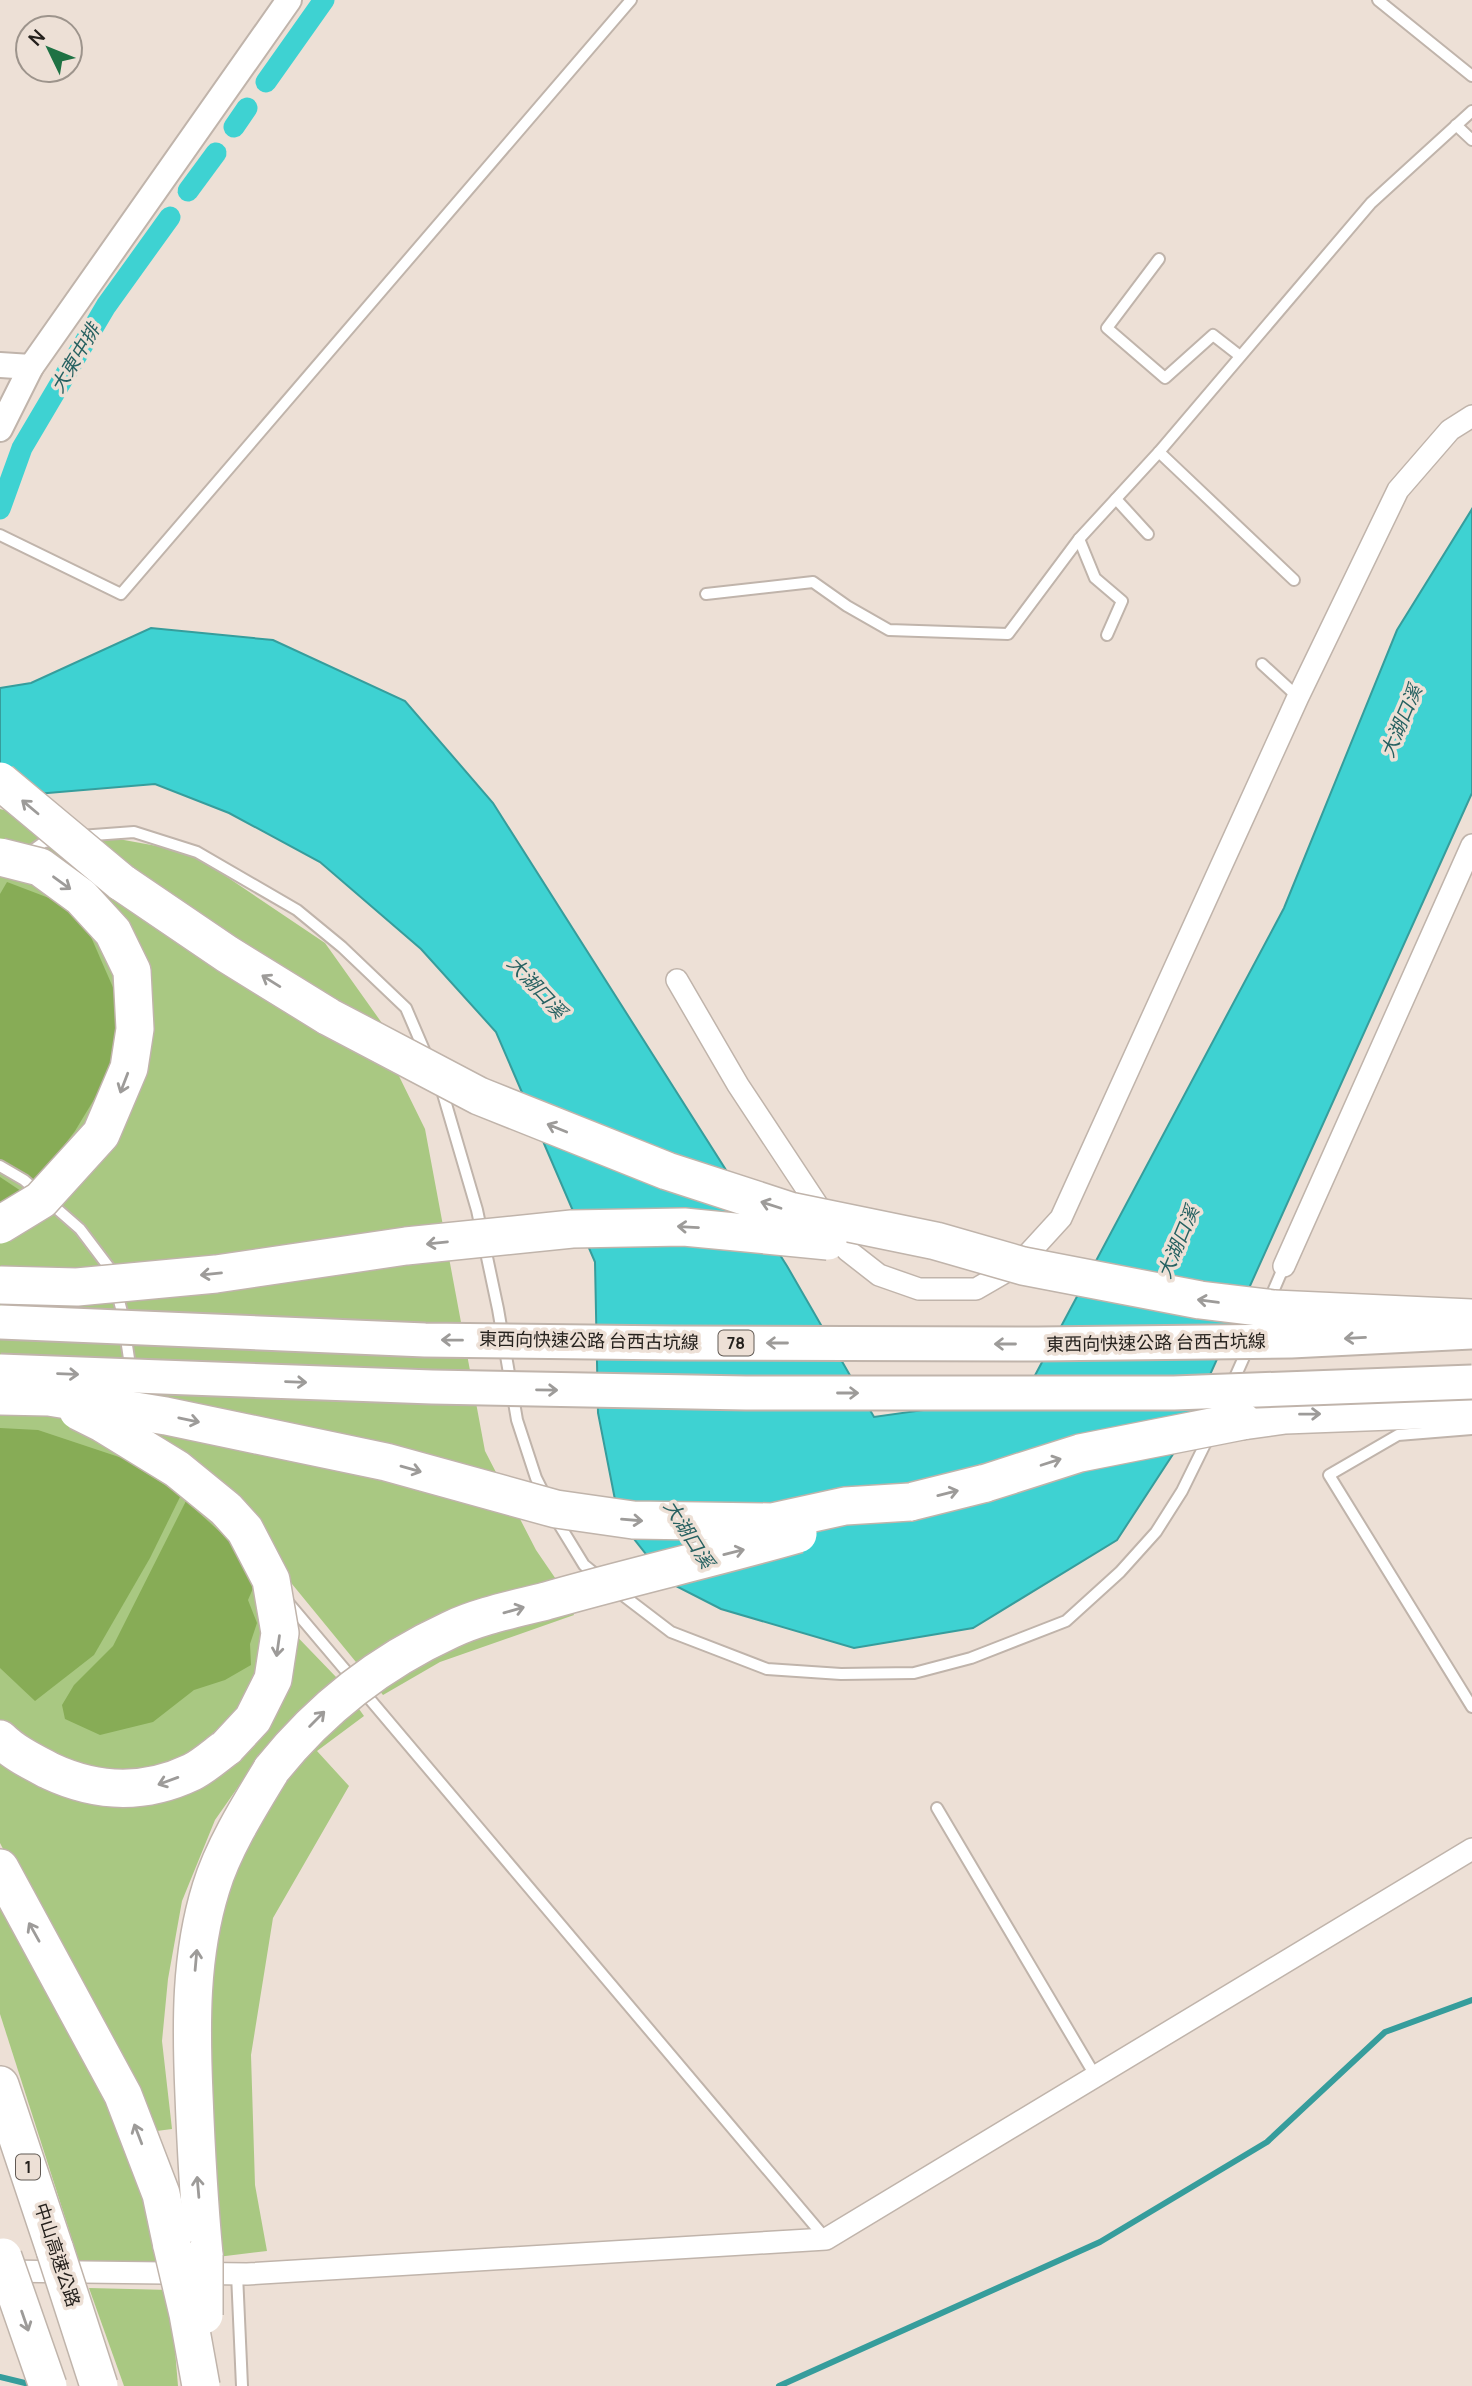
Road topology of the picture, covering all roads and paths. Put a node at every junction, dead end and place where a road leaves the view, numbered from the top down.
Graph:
1 (289, 0) edge
2 (631, 0) edge
3 (1378, 0) edge
4 (1472, 76) edge
5 (1472, 111) edge
6 (1456, 125) junction
7 (1472, 140) edge
8 (1159, 259) dead end
9 (1240, 356) junction
10 (0, 365) edge
11 (31, 367) junction
12 (1472, 416) edge
13 (0, 429) edge
14 (1159, 453) junction
15 (1116, 499) junction
16 (1148, 534) dead end
17 (0, 535) edge
18 (1079, 539) junction
19 (1294, 580) dead end
20 (706, 594) dead end
21 (1107, 635) dead end
22 (1262, 664) dead end
23 (1298, 697) junction
24 (0, 780) edge
25 (1472, 845) edge
26 (3, 864) edge
27 (677, 980) dead end
28 (0, 1166) edge
29 (0, 1225) edge
30 (1023, 1266) junction
31 (1284, 1266) joint
32 (0, 1285) edge
33 (1262, 1317) dead end
34 (1472, 1318) edge
35 (0, 1322) edge
36 (1256, 1329) dead end
37 (1472, 1332) edge
38 (0, 1371) edge
39 (1472, 1382) edge
40 (133, 1385) dead end
41 (0, 1396) edge
42 (49, 1397) junction
43 (135, 1397) dead end
44 (1472, 1408) edge
45 (1228, 1414) junction
46 (155, 1429) dead end
47 (1472, 1429) edge
48 (168, 1451) dead end
49 (910, 1502) junction
50 (215, 1515) dead end
51 (242, 1547) dead end
52 (1472, 1707) edge
53 (0, 1739) edge
54 (937, 1808) dead end
55 (1472, 1849) edge
56 (0, 1868) edge
57 (1096, 2077) junction
58 (0, 2085) edge
59 (826, 2239) junction
60 (188, 2250) junction
61 (1, 2258) edge
62 (237, 2274) junction
63 (48, 2386) edge
64 (99, 2386) edge
65 (201, 2386) edge
66 (207, 2386) edge
67 (242, 2386) edge

1 - 11 street
2 - 17 lane
3 - 4 lane
5 - 6 lane
6 - 7 lane
6 - 9 lane
8 - 9 lane
9 - 14 lane
10 - 11 street
11 - 13 street
12 - 23 street
14 - 15 lane
14 - 19 lane
15 - 16 lane
15 - 18 lane
18 - 20 lane
18 - 21 lane
22 - 23 lane
23 - 27 street
30 -> 24 highway, bridge
25 - 31 street
26 -> 29 highway, bridge
26 - 45 lane
28 - 40 lane
30 -> 32 highway, bridge
34 -> 30 highway, bridge
31 - 33 lane
37 -> 35 highway, 東西向快速公路 台西古坑線 / 78, bridge
36 - 45 lane
38 -> 39 highway, bridge
41 - 42 highway, bridge
42 -> 49 highway, bridge
42 -> 53 highway, bridge
43 - 46 lane
45 -> 44 highway
49 -> 45 highway, bridge
47 - 52 lane
48 - 50 lane
60 -> 49 highway, bridge
51 - 59 lane
54 - 57 lane
55 - 57 street
60 -> 56 highway
57 - 59 street
58 - 64 highway, 中山高速公路 / 1, bridge
59 - 62 street
60 - 65 highway, bridge
60 - 66 highway, bridge
61 - 62 street
61 -> 63 highway, bridge
62 - 67 lane

